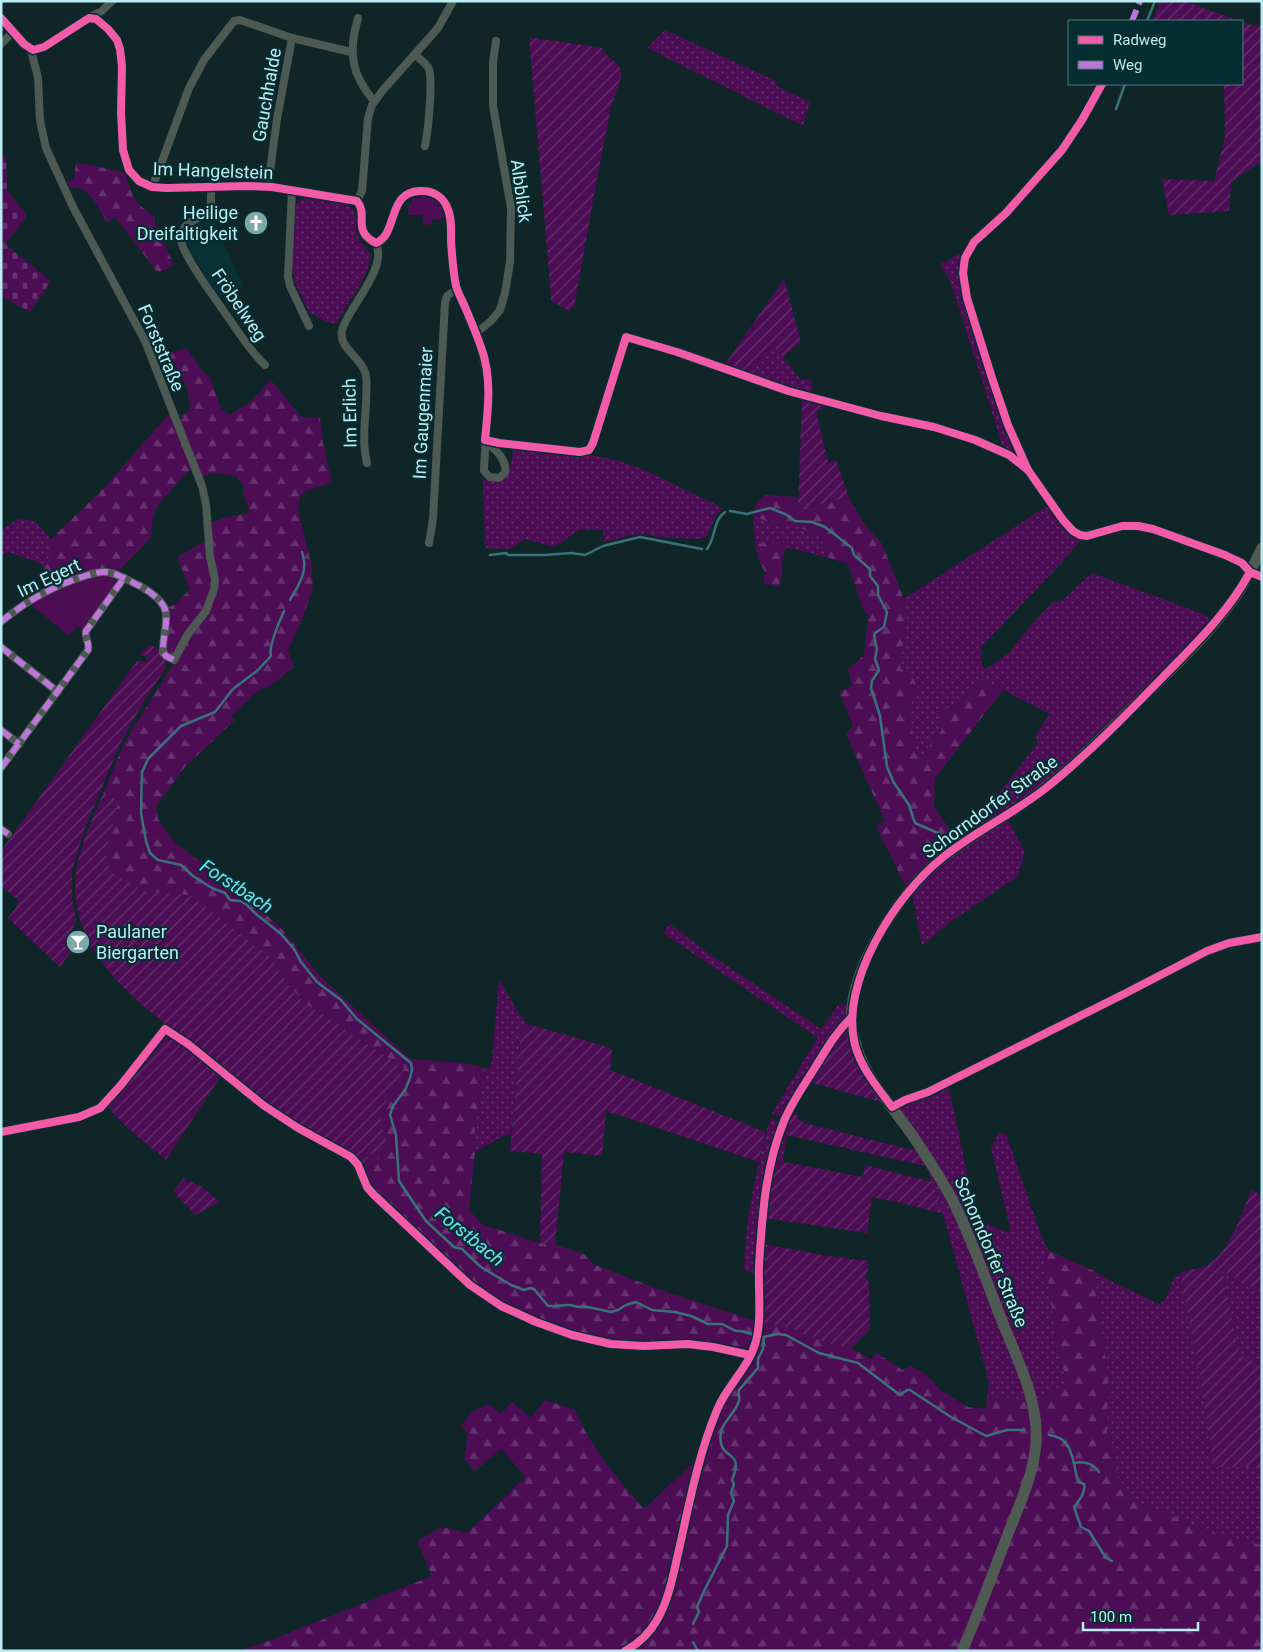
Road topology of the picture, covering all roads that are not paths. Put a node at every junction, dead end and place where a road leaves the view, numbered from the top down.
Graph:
1 (112, 1) edge
2 (453, 1) edge
3 (1, 18) edge
4 (91, 18) junction
5 (358, 18) dead end
6 (13, 32) junction
7 (292, 38) junction
8 (496, 41) dead end
9 (1, 44) edge
10 (31, 50) junction
11 (351, 52) junction
12 (415, 55) junction
13 (374, 101) junction
14 (425, 146) dead end
15 (268, 186) junction
16 (152, 187) junction
17 (211, 187) junction
18 (292, 190) junction
19 (357, 201) junction
20 (376, 243) junction
21 (457, 289) junction
22 (309, 326) dead end
23 (476, 333) junction
24 (265, 365) dead end
25 (485, 440) junction
26 (367, 463) dead end
27 (429, 544) dead end
28 (1262, 548) edge
29 (1250, 572) junction
30 (1262, 577) edge
31 (124, 578) junction
32 (1, 622) edge
33 (1, 647) edge
34 (174, 660) joint
35 (58, 692) junction
36 (1, 730) edge
37 (19, 744) junction
38 (1, 768) edge
39 (1262, 937) edge
40 (892, 1107) junction
41 (962, 1651) edge

1 - 4 street
2 - 12 street
3 - 6 street
4 - 10 street
4 - 16 street, Im Hangelstein
5 - 11 street
6 - 9 street
6 - 10 street
7 - 11 street
7 - 15 street, Gauchhalde
7 - 16 street
8 - 23 street, Albblick
10 - 34 street, Forststraße
11 - 13 street
12 - 13 street
12 - 14 street
13 - 19 street
15 - 17 street, Im Hangelstein
15 - 18 street, Im Hangelstein
16 - 17 street, Im Hangelstein
17 - 24 street, Fröbelweg
18 - 19 street, Im Hangelstein
18 - 22 street
19 - 20 street
20 - 21 street
20 - 26 street, Im Erlich
21 - 23 street
21 - 27 street, Im Gaugenmaier
23 - 25 street
25 - 25 street
28 - 29 main road, Schorndorfer Straße
29 - 30 street
29 - 40 main road, Schorndorfer Straße
31 - 32 street, Im Egert
31 - 34 street, Im Egert
31 - 35 street
33 - 35 street
35 - 37 street
36 - 37 street
37 - 38 street
39 - 40 street
40 - 41 main road, Schorndorfer Straße

